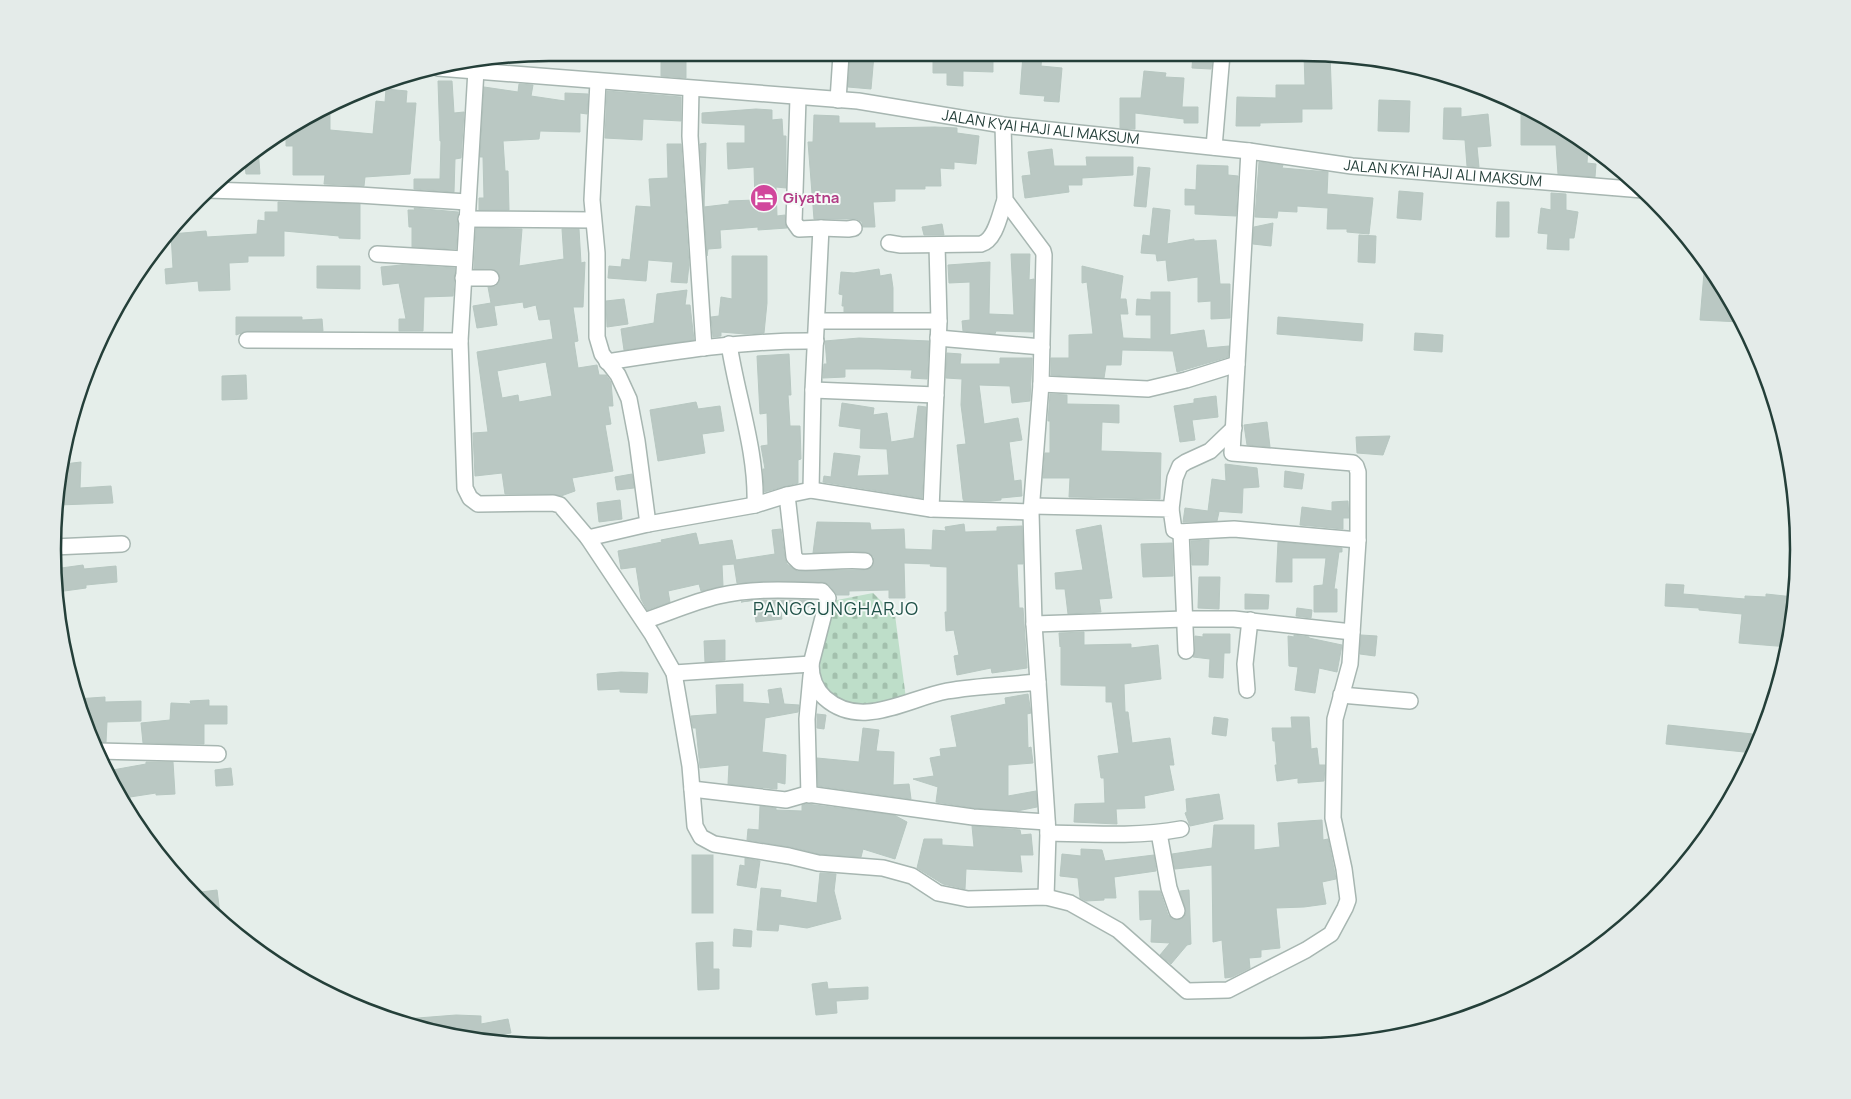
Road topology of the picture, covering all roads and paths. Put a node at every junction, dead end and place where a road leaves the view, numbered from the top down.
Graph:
1 (841, 61) edge
2 (1221, 61) edge
3 (463, 69) edge
4 (476, 70) junction
5 (598, 82) junction
6 (691, 89) junction
7 (798, 98) junction
8 (838, 100) junction
9 (1003, 125) junction
10 (1214, 148) junction
11 (1249, 151) junction
12 (1631, 189) edge
13 (219, 190) edge
14 (1005, 200) junction
15 (467, 202) junction
16 (466, 219) junction
17 (594, 220) junction
18 (821, 228) junction
19 (854, 228) dead end
20 (889, 243) dead end
21 (937, 245) junction
22 (377, 254) dead end
23 (464, 259) junction
24 (463, 278) junction
25 (491, 278) dead end
26 (817, 320) junction
27 (939, 321) junction
28 (938, 338) junction
29 (247, 340) dead end
30 (816, 340) junction
31 (460, 341) junction
32 (730, 344) junction
33 (1042, 347) junction
34 (704, 348) junction
35 (607, 362) junction
36 (1237, 364) junction
37 (1042, 384) junction
38 (814, 390) junction
39 (936, 395) junction
40 (1234, 428) junction
41 (811, 490) junction
42 (787, 495) junction
43 (755, 505) junction
44 (1171, 508) junction
45 (932, 509) junction
46 (1032, 509) junction
47 (648, 524) junction
48 (1181, 532) junction
49 (588, 538) junction
50 (1358, 540) junction
51 (122, 544) dead end
52 (61, 547) edge
53 (865, 561) dead end
54 (1185, 619) junction
55 (1250, 620) junction
56 (644, 621) junction
57 (1034, 624) junction
58 (1352, 632) junction
59 (1186, 650) dead end
60 (811, 670) junction
61 (674, 673) junction
62 (1038, 682) junction
63 (1247, 690) dead end
64 (1341, 695) junction
65 (1410, 701) dead end
66 (105, 751) edge
67 (218, 754) dead end
68 (692, 789) junction
69 (809, 795) junction
70 (1047, 827) junction
71 (1181, 829) dead end
72 (1159, 833) junction
73 (1046, 897) junction
74 (1177, 910) dead end

1 - 8 street
2 - 10 street
3 - 4 street, JALAN KYAI HAJI ALI MAKSUM
4 - 5 street, JALAN KYAI HAJI ALI MAKSUM
4 - 15 street
5 - 6 street, JALAN KYAI HAJI ALI MAKSUM
5 - 17 street
6 - 7 street, JALAN KYAI HAJI ALI MAKSUM
6 - 34 street
7 - 8 street, JALAN KYAI HAJI ALI MAKSUM
7 - 18 street
8 - 9 street, JALAN KYAI HAJI ALI MAKSUM
9 - 10 street, JALAN KYAI HAJI ALI MAKSUM
9 - 14 street
10 - 11 street, JALAN KYAI HAJI ALI MAKSUM
11 - 12 street, JALAN KYAI HAJI ALI MAKSUM
11 - 36 street
13 - 15 street
14 - 21 street
14 - 33 street
15 - 16 street
16 - 17 street
16 - 23 street
17 - 35 street
18 - 19 street
18 - 26 street
20 - 21 street
21 - 27 street
22 - 23 street
23 - 24 street
24 - 25 street
24 - 31 street
26 - 27 street
26 - 30 street
27 - 28 street
28 - 33 street
28 - 39 street
29 - 31 street
30 - 32 street
30 - 38 street
31 - 49 street
32 - 34 street
32 - 43 street
33 - 37 street
34 - 35 street
35 - 47 street
36 - 37 street
36 - 40 street
37 - 46 street
38 - 39 street
38 - 41 street
39 - 45 street
40 - 44 street
40 - 50 street
41 - 42 street
41 - 45 street
42 - 43 street
42 - 53 street
43 - 47 street
44 - 46 street
44 - 48 street
45 - 46 street
46 - 57 street
47 - 49 street
48 - 50 street
48 - 54 street
49 - 56 street
50 - 58 street
51 - 52 street
54 - 55 street
54 - 57 street
54 - 59 street
55 - 58 street
55 - 63 street
56 - 60 street
56 - 61 street
57 - 62 street
58 - 64 street
60 - 61 street
60 - 62 street
60 - 69 street
61 - 68 street
62 - 70 street
64 - 65 street
64 - 73 street
66 - 67 street
68 - 69 street
68 - 73 street
69 - 70 street
70 - 72 street
70 - 73 street
71 - 72 street
72 - 74 street

